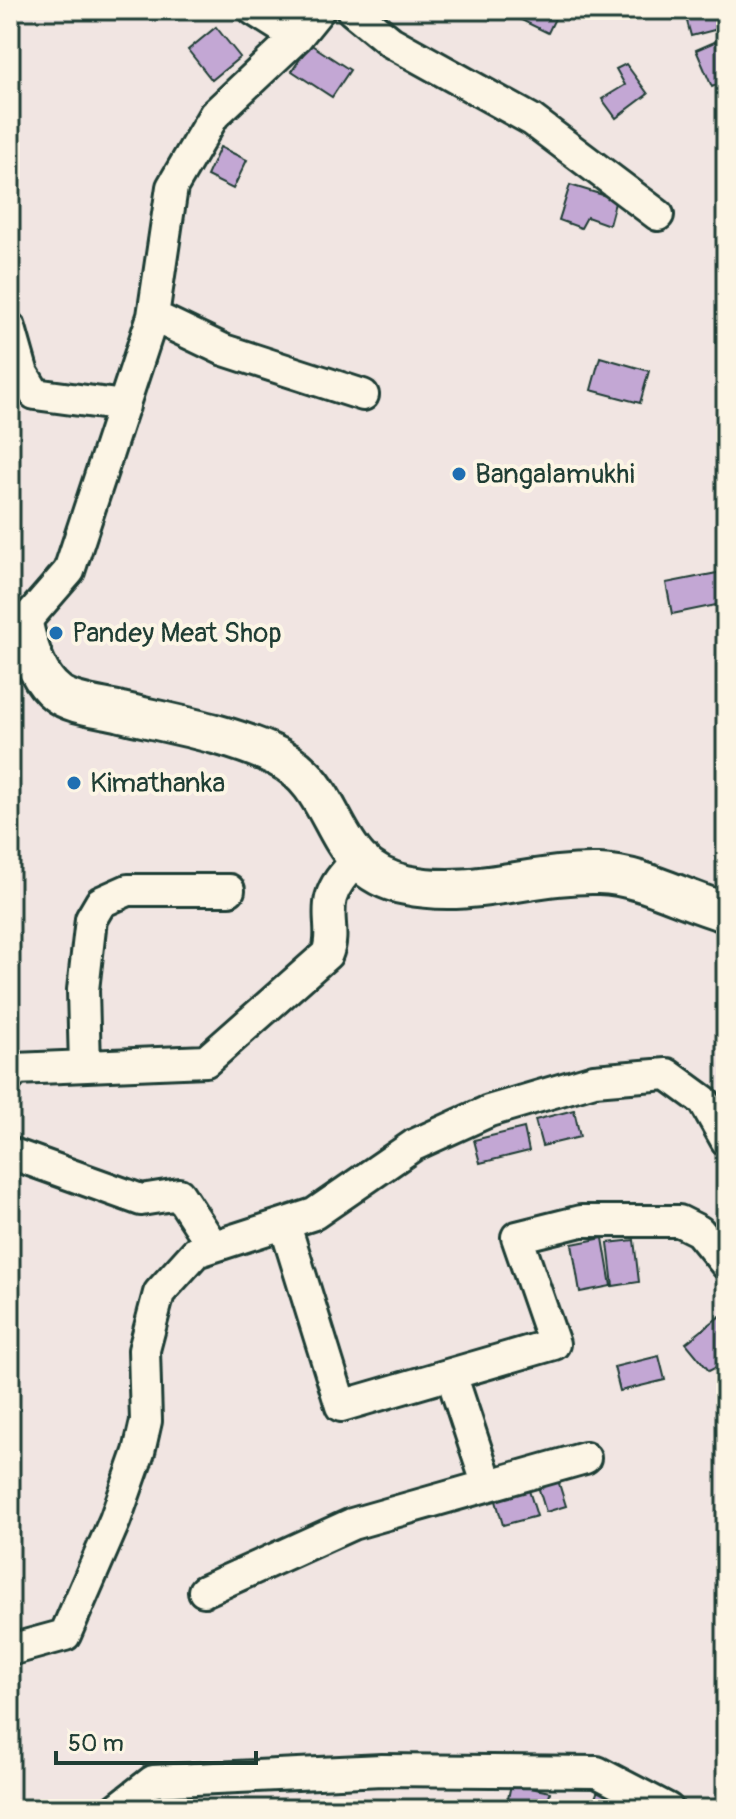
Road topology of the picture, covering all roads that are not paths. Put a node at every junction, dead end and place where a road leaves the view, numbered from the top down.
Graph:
1 (254, 10) edge
2 (319, 10) edge
3 (352, 10) edge
4 (297, 37) junction
5 (658, 215) dead end
6 (153, 316) junction
7 (10, 328) edge
8 (363, 395) dead end
9 (124, 406) junction
10 (16, 625) edge
11 (356, 861) junction
12 (229, 890) dead end
13 (726, 912) edge
14 (85, 1066) junction
15 (12, 1071) edge
16 (726, 1140) edge
17 (10, 1153) edge
18 (285, 1225) junction
19 (213, 1246) junction
20 (726, 1264) edge
21 (451, 1374) junction
22 (585, 1458) dead end
23 (487, 1483) junction
24 (204, 1591) dead end
25 (10, 1650) edge
26 (117, 1809) edge
27 (668, 1809) edge

1 - 4 street
2 - 4 street
3 - 5 street
4 - 6 street
6 - 8 street
6 - 9 street
7 - 9 street
9 - 10 street
10 - 11 street
11 - 13 street
11 - 14 street
12 - 14 street
14 - 15 street
16 - 18 street
17 - 19 street
18 - 19 street
18 - 21 street
19 - 25 street
20 - 21 street
21 - 23 street
22 - 23 street
23 - 24 street
26 - 27 street

